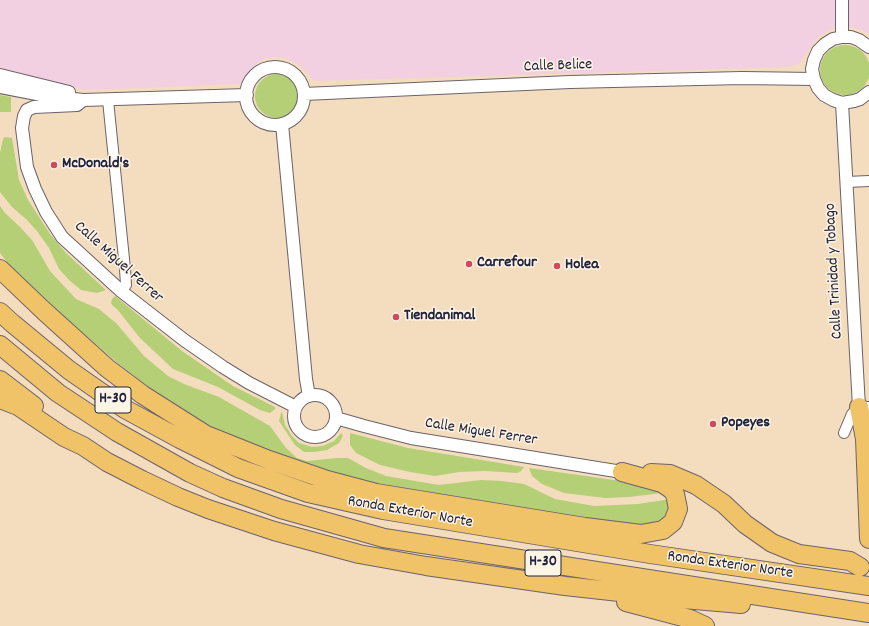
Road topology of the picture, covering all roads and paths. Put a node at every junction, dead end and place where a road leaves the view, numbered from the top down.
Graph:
1 (842, 0) edge
2 (842, 37) junction
3 (869, 47) edge
4 (0, 75) edge
5 (814, 79) junction
6 (0, 87) edge
7 (869, 92) edge
8 (247, 94) junction
9 (304, 94) junction
10 (88, 100) junction
11 (108, 100) junction
12 (842, 102) junction
13 (282, 124) junction
14 (869, 181) edge
15 (846, 182) junction
16 (0, 269) edge
17 (121, 291) junction
18 (0, 312) edge
19 (0, 345) edge
20 (0, 380) edge
21 (309, 396) junction
22 (0, 399) edge
23 (296, 407) junction
24 (864, 407) edge
25 (336, 418) junction
26 (844, 433) dead end
27 (204, 434) junction
28 (83, 446) junction
29 (622, 472) junction
30 (383, 510) junction
31 (869, 539) edge
32 (650, 554) junction
33 (864, 568) edge
34 (565, 586) junction
35 (869, 586) edge
36 (869, 614) edge
37 (705, 626) edge

1 - 2 street
2 - 3 street
2 - 5 street
4 - 10 street
5 - 9 street, Calle Belice
5 - 12 street
6 - 10 street
7 - 12 street
8 - 9 street
8 - 11 street
8 - 13 street
9 - 13 street
10 - 11 street
10 - 17 street, Calle Miguel Ferrer
11 - 17 street
12 - 15 street, Calle Trinidad y Tobago
13 - 21 street
14 - 15 street
15 - 24 street, Calle Trinidad y Tobago
16 - 27 highway
17 - 23 street, Calle Miguel Ferrer
18 - 30 highway, Ronda Exterior Norte / H-30
19 - 36 highway, Ronda Exterior Norte / H-30
20 - 28 highway
21 - 23 street
21 - 25 street
22 - 28 highway
23 - 25 street
24 - 26 street
24 - 31 highway
25 - 29 street, Calle Miguel Ferrer
27 - 29 highway
27 - 30 highway
28 - 34 highway
29 - 33 highway
30 - 32 highway, Ronda Exterior Norte / H-30
32 - 33 highway
32 - 35 highway, Ronda Exterior Norte / H-30
34 - 36 highway
34 - 37 highway

